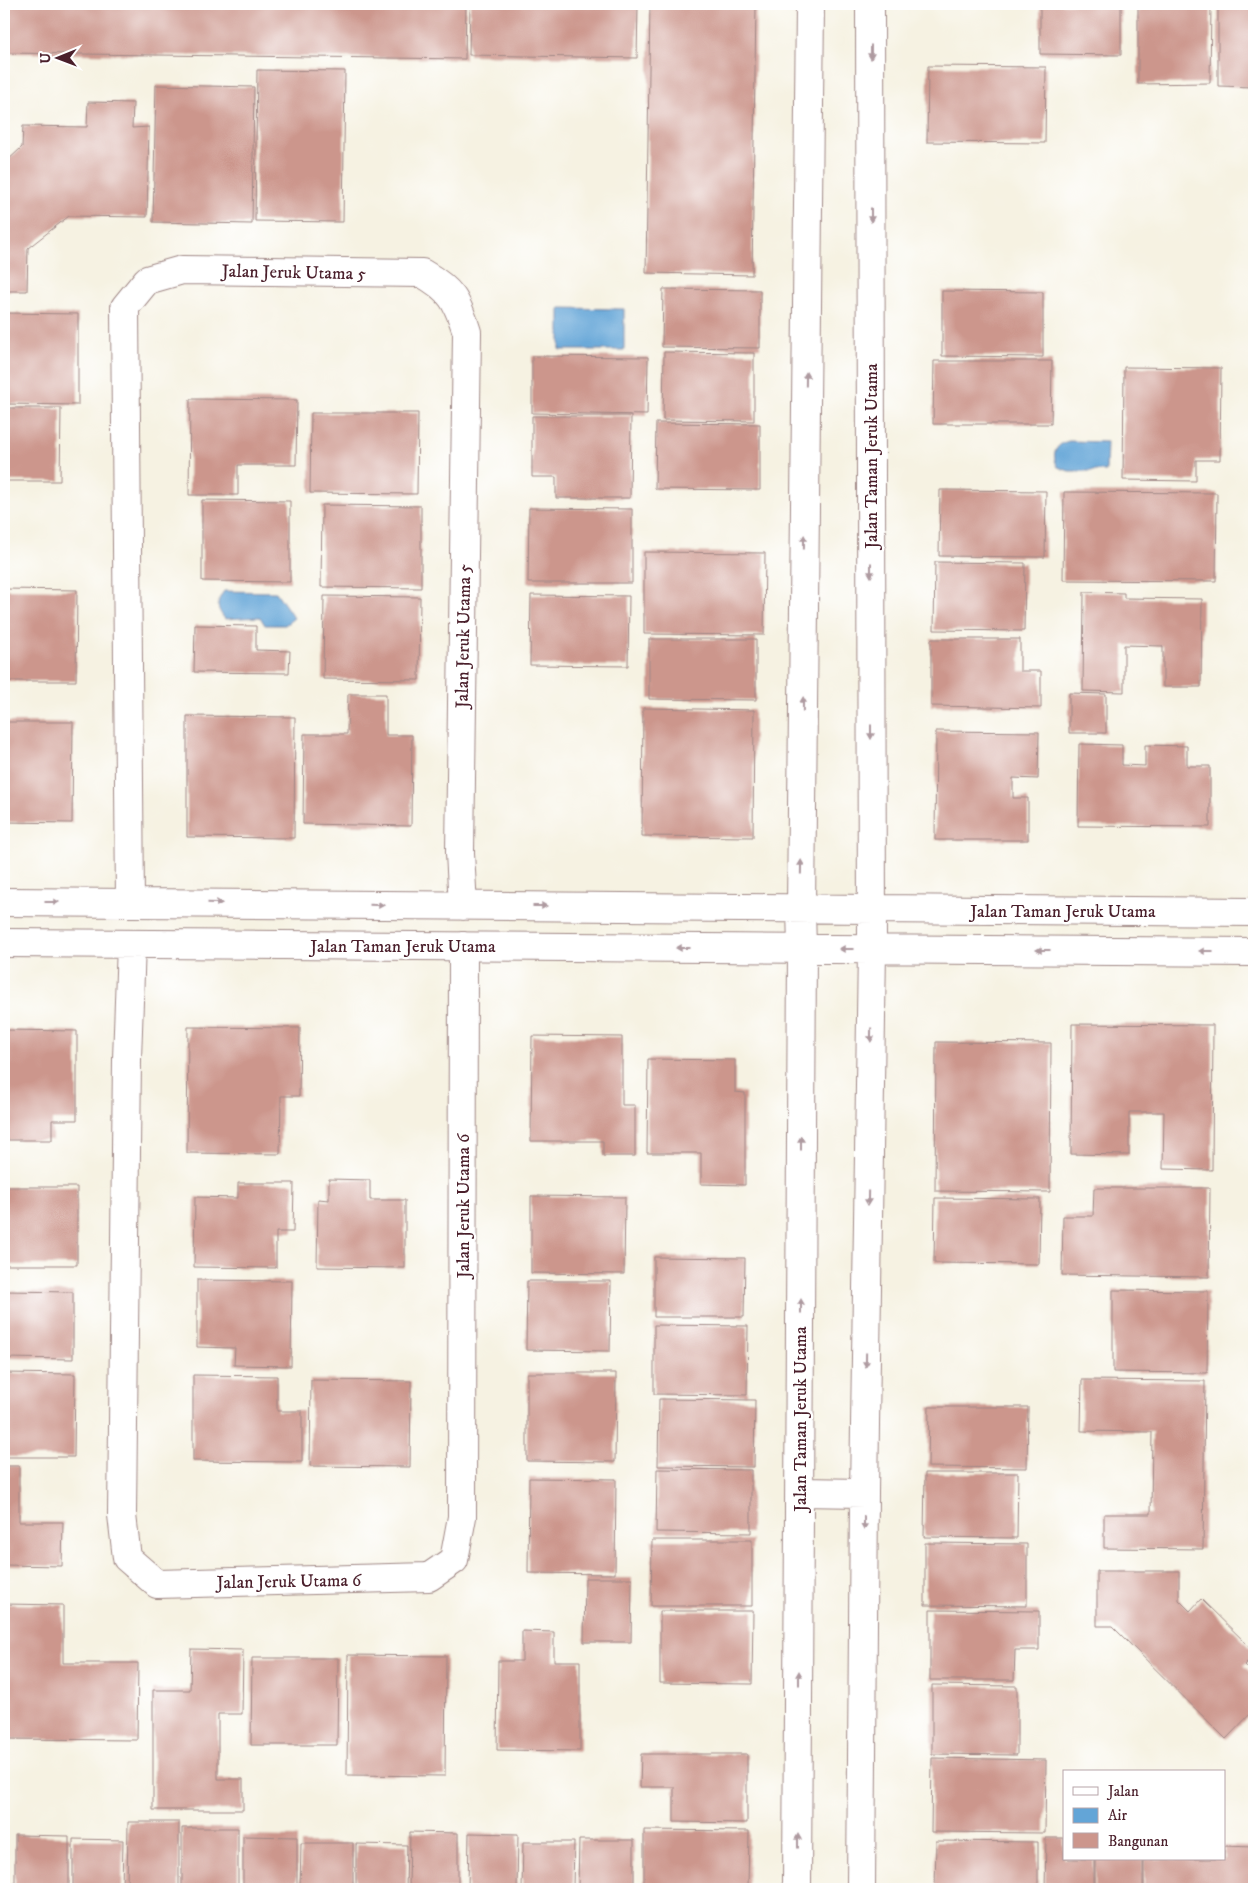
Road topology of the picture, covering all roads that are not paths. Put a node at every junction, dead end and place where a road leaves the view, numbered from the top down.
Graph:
1 (810, 4) edge
2 (870, 4) edge
3 (4, 902) edge
4 (130, 903) junction
5 (463, 906) junction
6 (801, 908) junction
7 (872, 909) junction
8 (1254, 912) edge
9 (4, 943) edge
10 (131, 944) junction
11 (463, 946) junction
12 (802, 948) junction
13 (872, 949) junction
14 (1254, 952) edge
15 (800, 1492) junction
16 (864, 1493) junction
17 (797, 1889) edge
18 (862, 1889) edge

6 -> 1 street, Jalan Taman Jeruk Utama
2 -> 7 street, Jalan Taman Jeruk Utama
3 -> 4 street, Jalan Taman Jeruk Utama
4 -> 5 street, Jalan Taman Jeruk Utama
4 - 5 street, Jalan Jeruk Utama 5
5 -> 6 street, Jalan Taman Jeruk Utama
6 - 7 street, Jalan Taman Jeruk Utama
6 - 12 street, Jalan Taman Jeruk Utama
7 - 8 street, Jalan Taman Jeruk Utama
7 - 13 street, Jalan Taman Jeruk Utama
9 - 10 street, Jalan Taman Jeruk Utama
10 - 11 street, Jalan Taman Jeruk Utama
10 - 11 street, Jalan Jeruk Utama 6
12 -> 11 street, Jalan Taman Jeruk Utama
13 -> 12 street, Jalan Taman Jeruk Utama
15 -> 12 street, Jalan Taman Jeruk Utama
14 -> 13 street, Jalan Taman Jeruk Utama
13 -> 16 street, Jalan Taman Jeruk Utama
15 - 16 street
17 -> 15 street, Jalan Taman Jeruk Utama
16 -> 18 street, Jalan Taman Jeruk Utama

